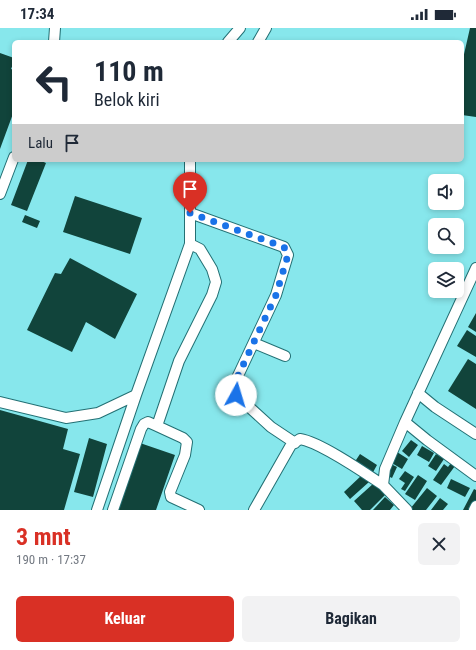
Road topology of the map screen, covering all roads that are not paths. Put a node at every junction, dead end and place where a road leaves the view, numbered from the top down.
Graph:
1 (55, 28) edge
2 (240, 28) edge
3 (266, 28) edge
4 (54, 40) edge
5 (230, 40) edge
6 (259, 40) edge
7 (12, 162) edge
8 (190, 162) edge
9 (0, 194) edge
10 (190, 213) junction
11 (190, 244) junction
12 (476, 268) edge
13 (254, 343) junction
14 (285, 356) dead end
15 (418, 393) junction
16 (136, 395) junction
17 (0, 402) edge
18 (405, 422) junction
19 (157, 426) junction
20 (476, 434) edge
21 (295, 443) junction
22 (476, 476) edge
23 (383, 485) junction
24 (476, 506) edge
25 (97, 510) edge
26 (114, 510) edge
27 (199, 510) edge
28 (254, 510) edge
29 (407, 510) edge
30 (474, 510) edge

1 - 4 street
2 - 5 street
3 - 6 street
7 - 9 street
8 - 10 street
10 - 11 street
10 - 13 street
11 - 16 street
11 - 19 street
12 - 15 street
13 - 14 street
13 - 21 street
15 - 18 street
15 - 20 street
16 - 17 street
16 - 25 street
18 - 22 street
18 - 23 street
19 - 26 street
19 - 27 street
21 - 23 street
21 - 28 street
23 - 29 street
24 - 30 street

